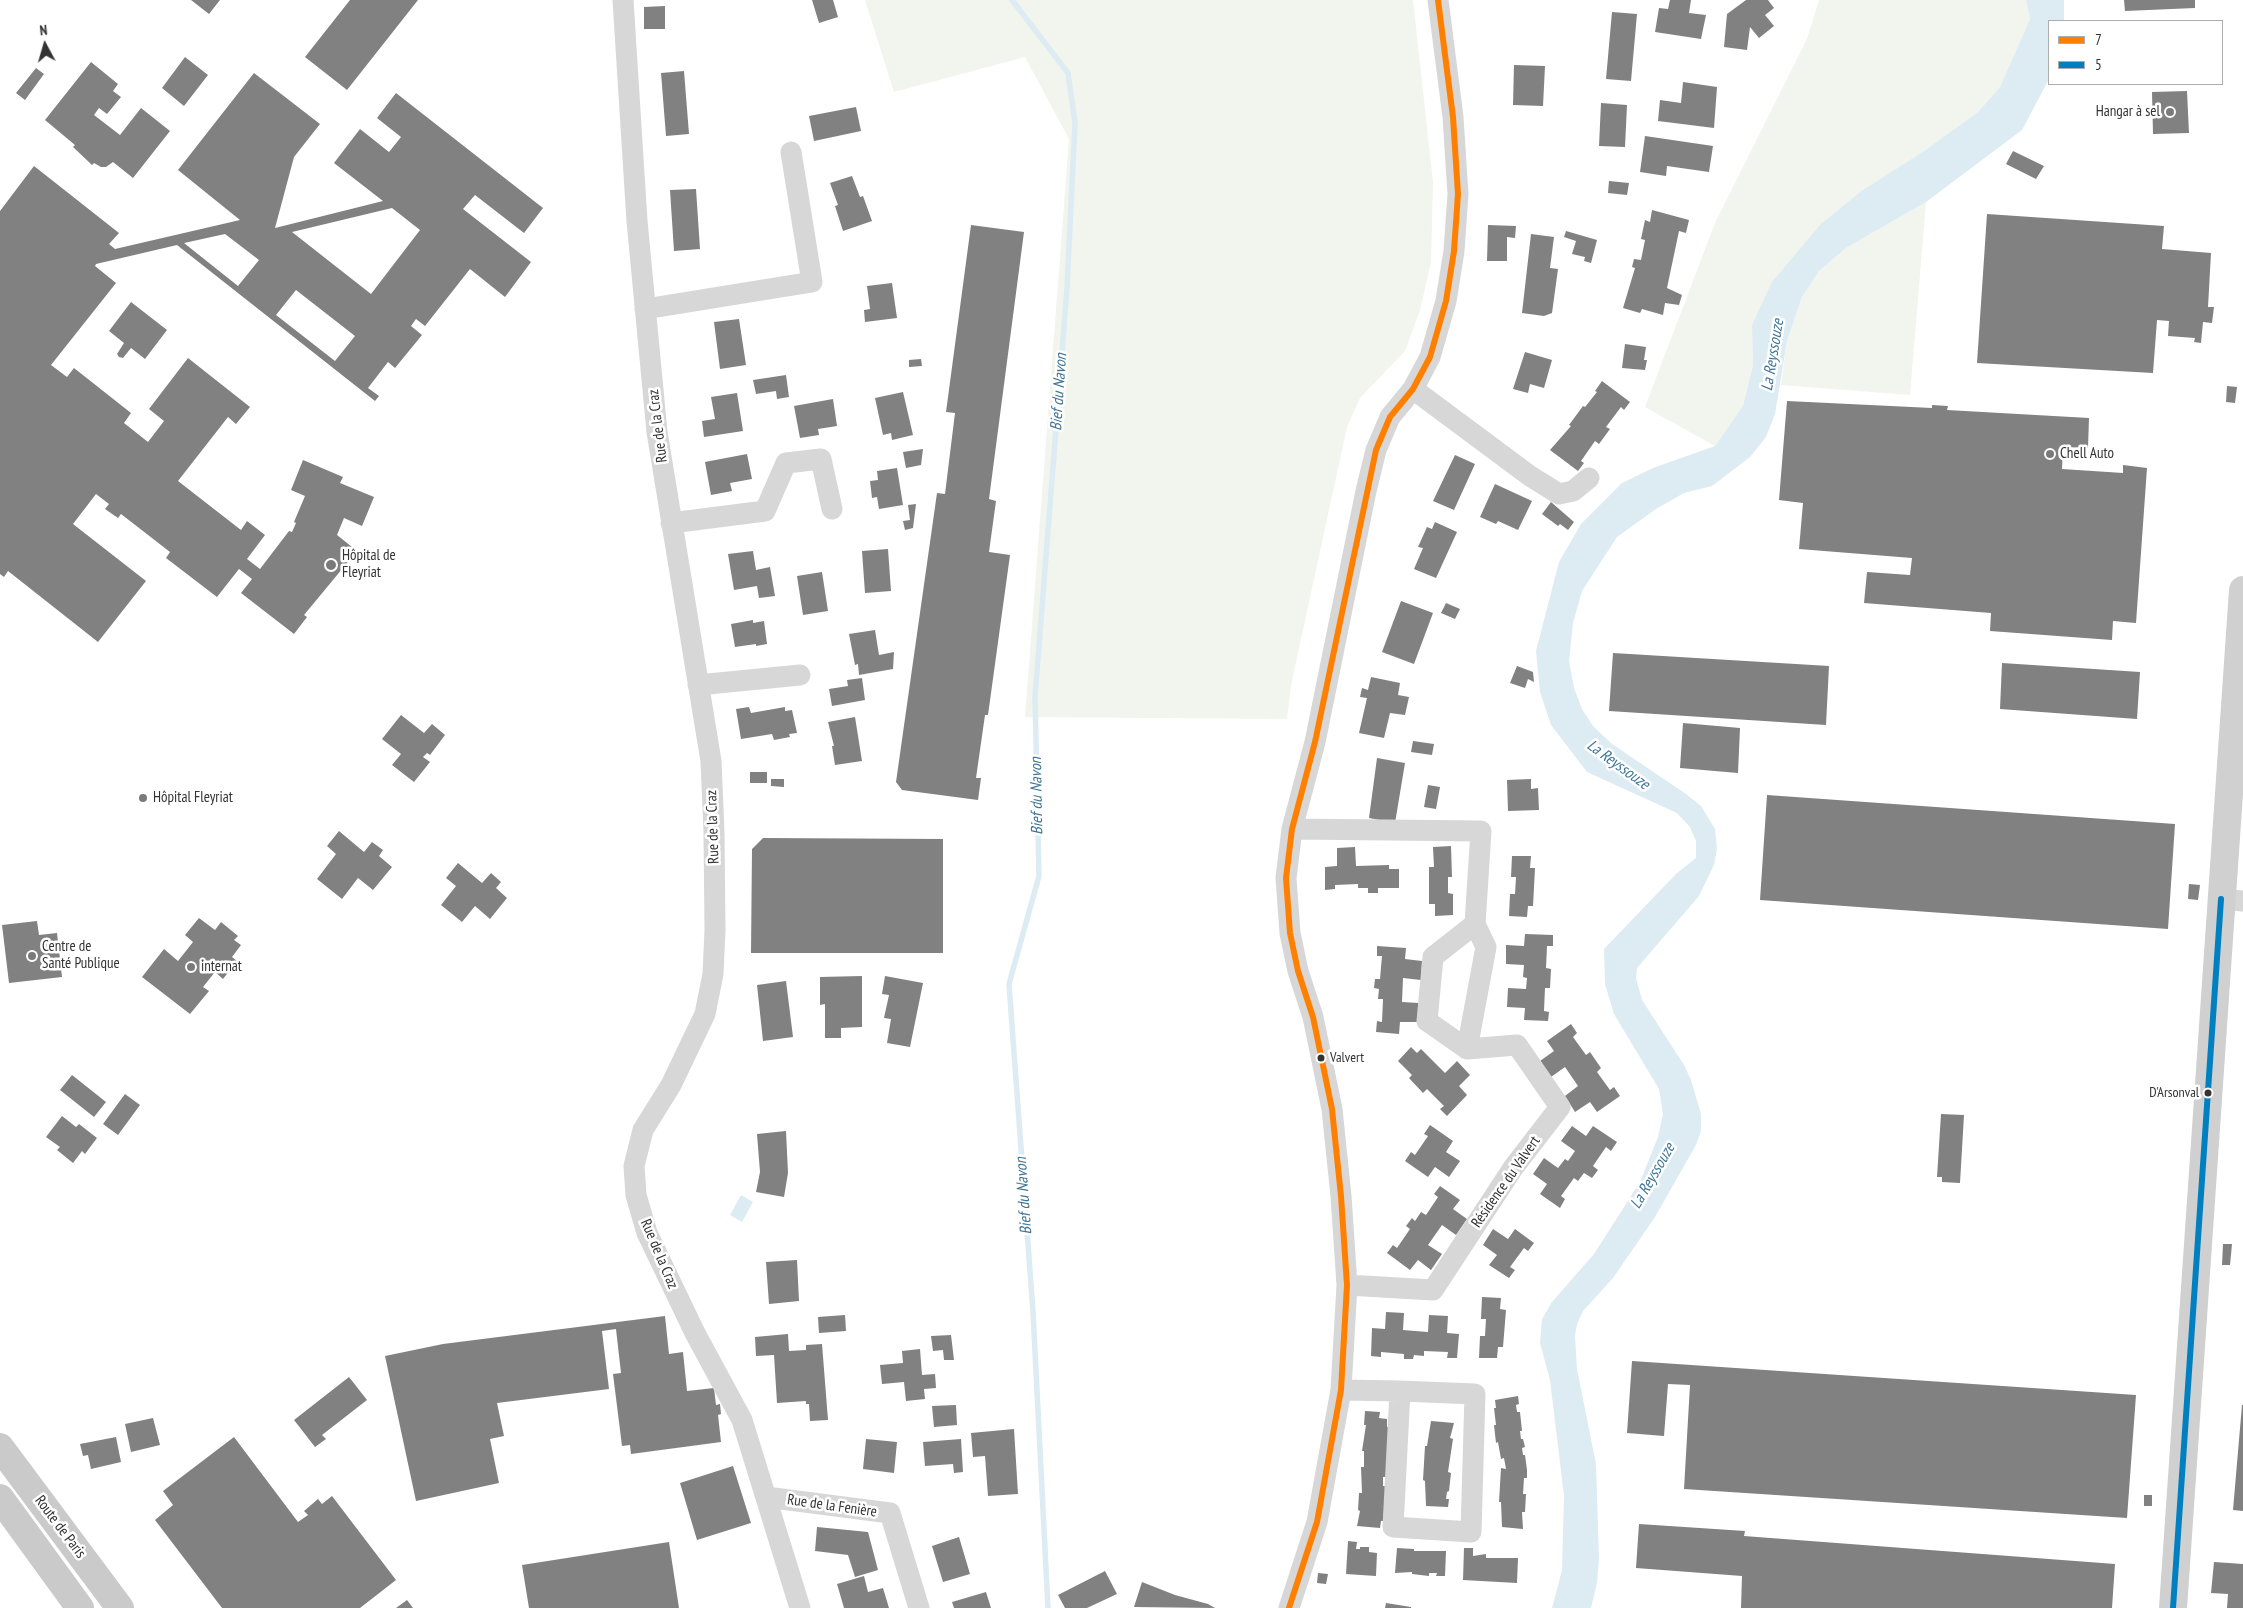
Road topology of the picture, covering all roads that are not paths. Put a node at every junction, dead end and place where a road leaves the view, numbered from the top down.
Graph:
1 (623, 0) edge
2 (1438, 0) edge
3 (792, 152) dead end
4 (646, 309) junction
5 (1413, 389) junction
6 (1589, 478) dead end
7 (832, 509) dead end
8 (671, 523) junction
9 (2243, 590) edge
10 (800, 675) dead end
11 (698, 685) junction
12 (1292, 829) junction
13 (2232, 900) edge
14 (1475, 924) junction
15 (1468, 1049) junction
16 (1347, 1285) junction
17 (1341, 1390) junction
18 (1400, 1391) junction
19 (0, 1447) edge
20 (766, 1497) junction
21 (0, 1498) edge
22 (80, 1608) edge
23 (120, 1608) edge
24 (800, 1608) edge
25 (918, 1608) edge
26 (1289, 1608) edge
27 (2173, 1608) edge

1 - 4 street, Rue de la Craz
2 - 5 street
3 - 4 street
4 - 8 street, Rue de la Craz
5 - 6 street
5 - 12 street
7 - 8 street
8 - 11 street, Rue de la Craz
9 - 13 street
10 - 11 street
11 - 20 street, Rue de la Craz
12 - 14 street
12 - 16 street
13 - 27 street
14 - 15 street
14 - 15 street
15 - 16 street, Résidence du Valvert
16 - 17 street
17 - 18 street
17 - 26 street
18 - 18 street
19 - 23 main road, Route de Paris
20 - 24 street, Rue de la Craz
20 - 25 street, Rue de la Fenière
21 - 22 main road, Route de Paris

